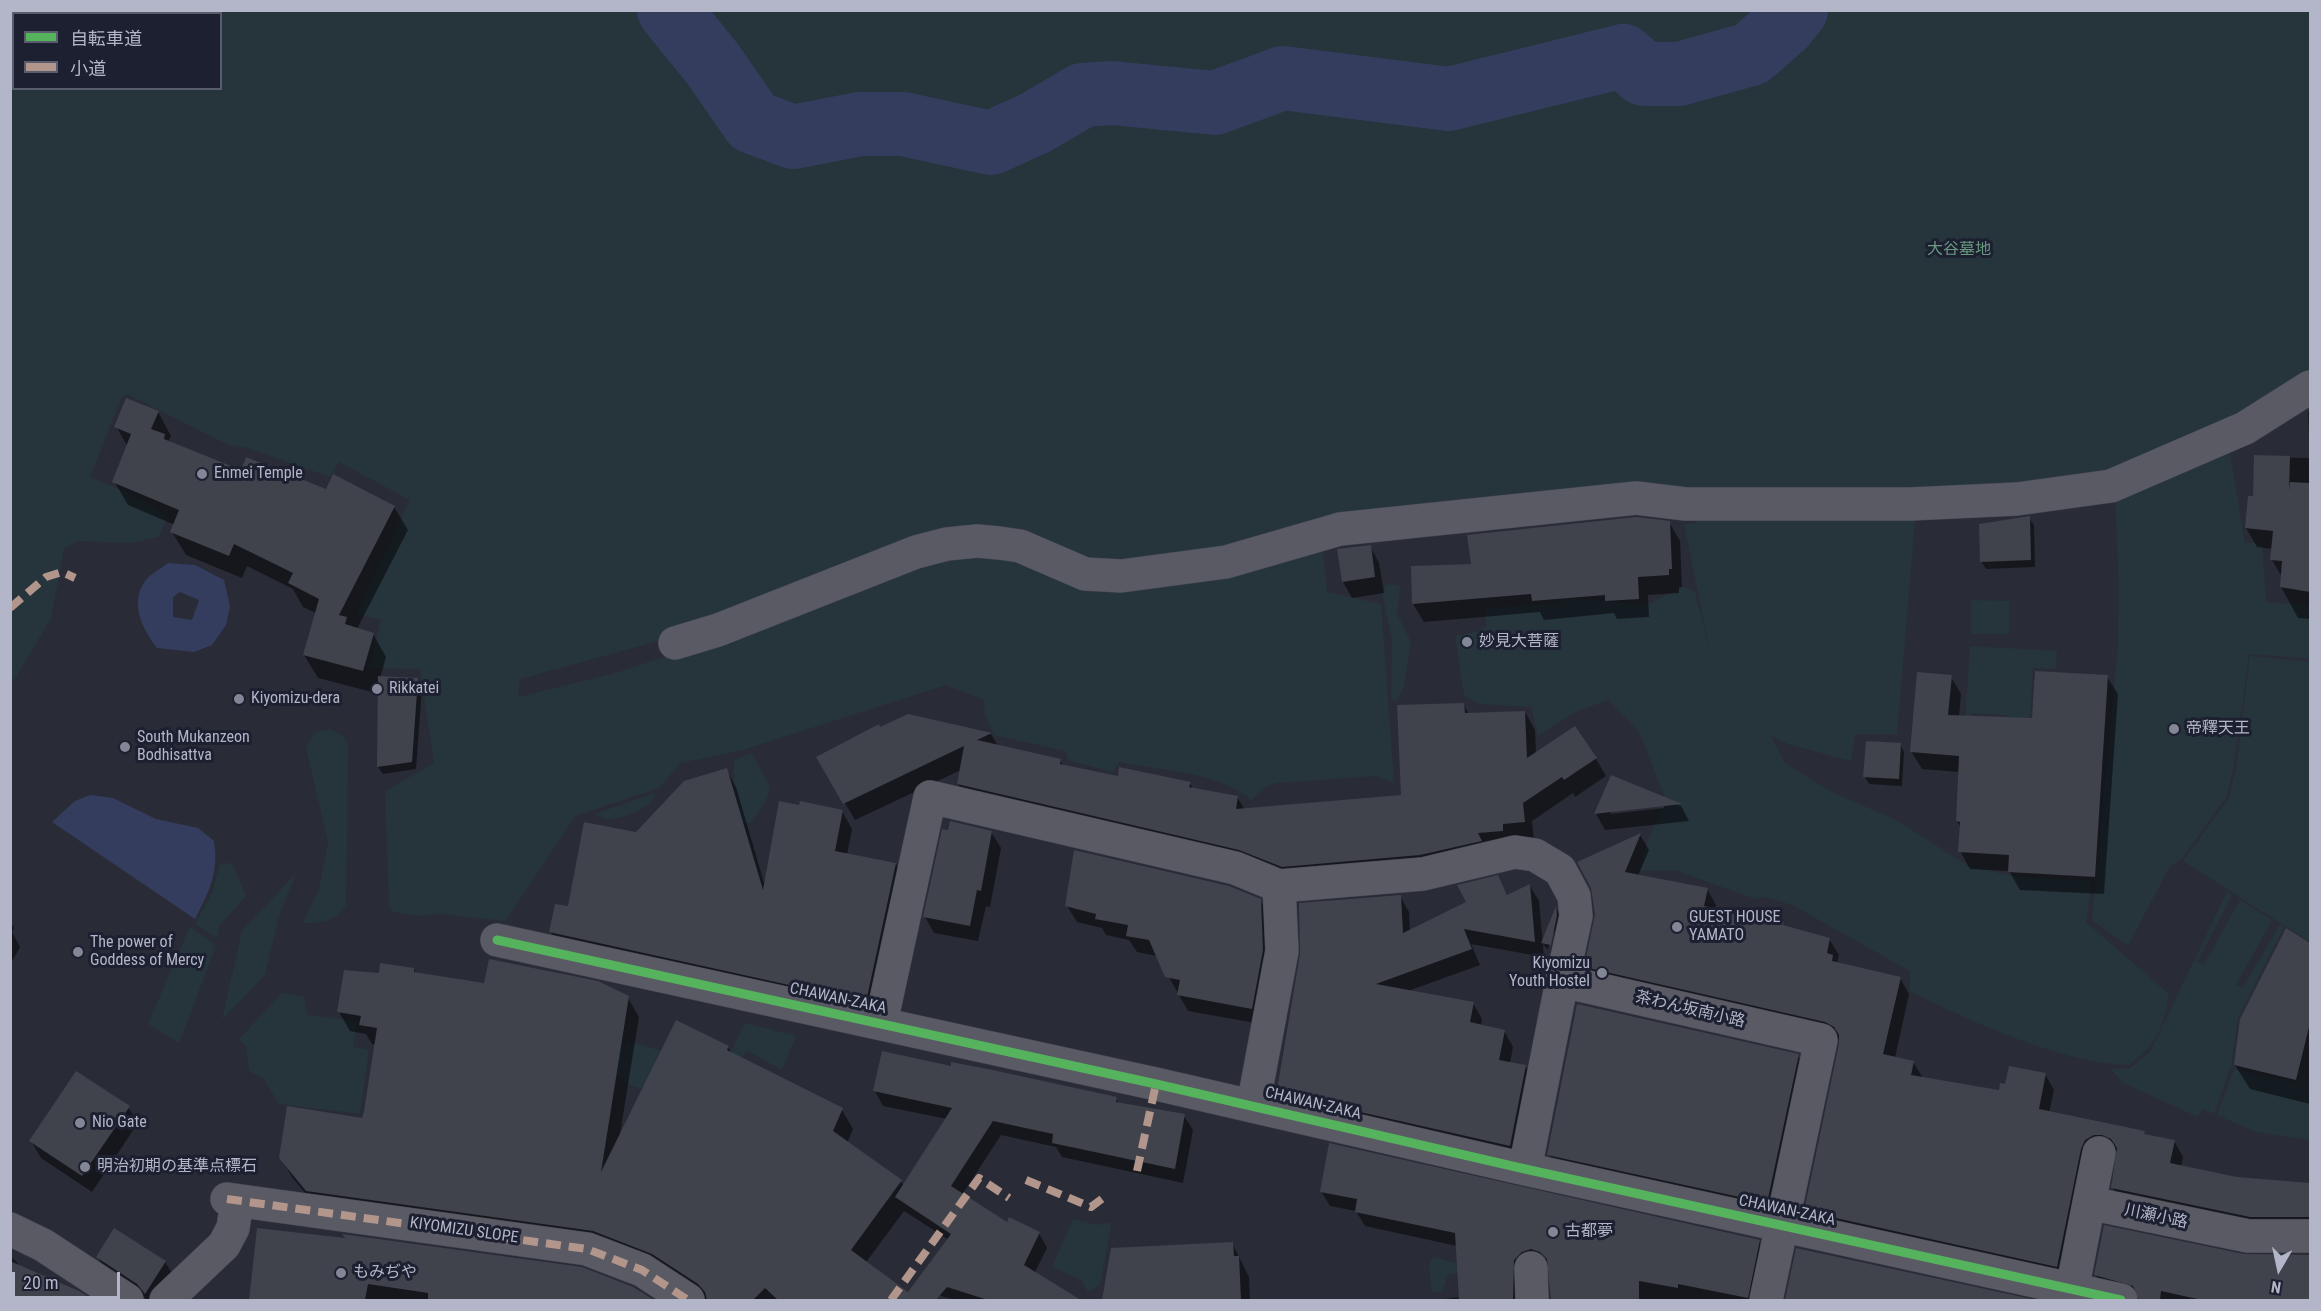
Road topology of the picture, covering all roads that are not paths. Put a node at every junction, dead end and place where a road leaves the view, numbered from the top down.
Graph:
1 (2310, 387) edge
2 (675, 643) dead end
3 (1279, 886) junction
4 (497, 940) dead end
5 (1562, 981) junction
6 (881, 1023) junction
7 (1253, 1106) junction
8 (2099, 1153) dead end
9 (1525, 1169) junction
10 (2089, 1203) junction
11 (1783, 1225) junction
12 (10, 1228) edge
13 (2310, 1236) edge
14 (1531, 1268) dead end
15 (2025, 1290) edge
16 (2072, 1290) junction
17 (127, 1300) edge
18 (166, 1300) edge
19 (688, 1300) edge
20 (1532, 1300) edge
21 (1766, 1300) edge
22 (2121, 1300) edge

1 - 2 street
3 - 5 street
3 - 6 street
3 - 7 street
4 - 6 street, CHAWAN-ZAKA
5 - 9 street
5 - 11 street, 茶わん坂南小路
6 - 7 street, CHAWAN-ZAKA
7 - 9 street, CHAWAN-ZAKA
8 - 10 street
9 - 11 street, CHAWAN-ZAKA
10 - 13 street, 川瀬小路
10 - 16 street
11 - 15 street, CHAWAN-ZAKA
11 - 21 street
12 - 17 street
14 - 20 street
15 - 16 street, CHAWAN-ZAKA
16 - 22 street, CHAWAN-ZAKA
18 - 19 street, KIYOMIZU SLOPE

